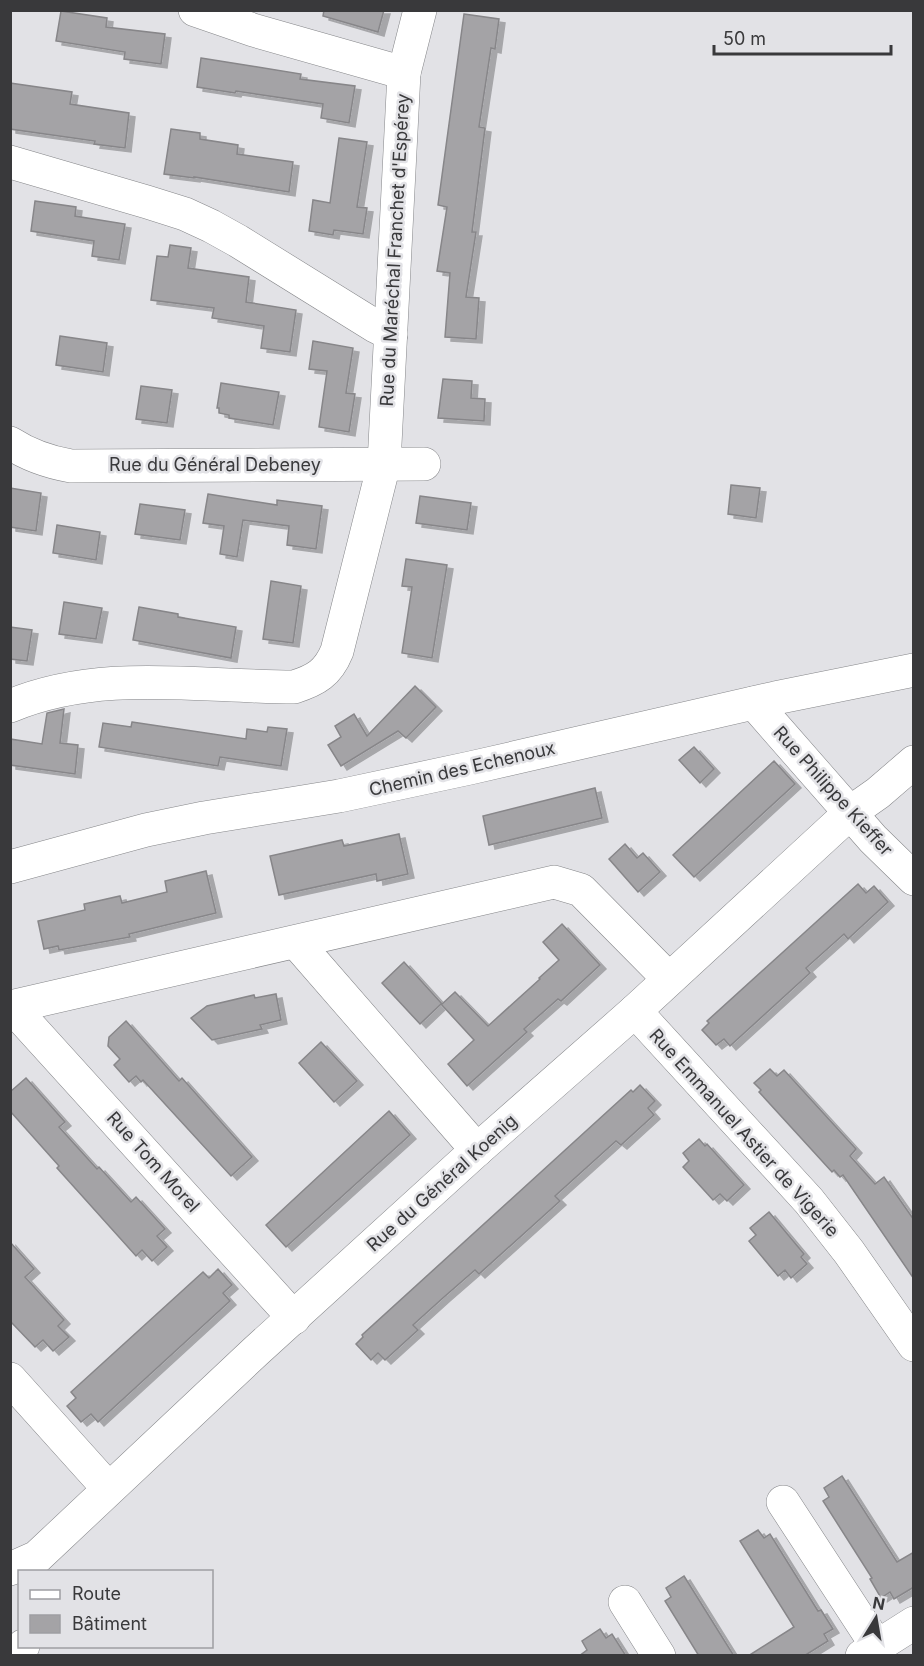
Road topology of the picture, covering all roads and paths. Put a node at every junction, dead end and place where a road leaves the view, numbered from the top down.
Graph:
1 (195, 10) edge
2 (420, 10) edge
3 (404, 73) junction
4 (10, 162) edge
5 (392, 334) junction
6 (10, 443) edge
7 (384, 464) junction
8 (424, 464) dead end
9 (914, 670) edge
10 (754, 703) junction
11 (10, 706) edge
12 (914, 762) edge
13 (851, 812) junction
14 (10, 867) edge
15 (914, 879) edge
16 (296, 942) junction
17 (669, 979) junction
18 (11, 1007) edge
19 (635, 1011) junction
20 (477, 1150) junction
21 (294, 1318) junction
22 (914, 1345) edge
23 (10, 1379) edge
24 (108, 1488) junction
25 (783, 1502) dead end
26 (26, 1566) edge
27 (625, 1602) dead end
28 (914, 1623) edge
29 (870, 1651) edge
30 (659, 1656) edge

1 - 3 street, Rue du Maréchal Franchet d'Espérey
2 - 3 street
3 - 5 street, Rue du Maréchal Franchet d'Espérey
4 - 5 street
5 - 7 street, Rue du Maréchal Franchet d'Espérey
6 - 7 street, Rue du Général Debeney
7 - 8 street, Rue du Général Debeney
7 - 11 street, Rue du Maréchal Franchet d'Espérey
9 - 10 street, Chemin des Echenoux
10 - 13 street, Rue Philippe Kieffer
10 - 14 street, Chemin des Echenoux
12 - 13 street, Rue du Général Koenig
13 - 15 street, Rue Philippe Kieffer
13 - 17 street, Rue du Général Koenig
16 - 17 street
16 - 18 street
16 - 20 street
17 - 19 street, Rue du Général Koenig
18 - 21 street, Rue Tom Morel
19 - 20 street, Rue du Général Koenig
19 - 22 street, Rue Emmanuel Astier de Vigerie
20 - 21 street, Rue du Général Koenig
21 - 24 street, Rue du Général Koenig
23 - 24 street
24 - 26 street, Rue du Général Koenig
25 - 29 street
27 - 30 street
28 - 29 street

